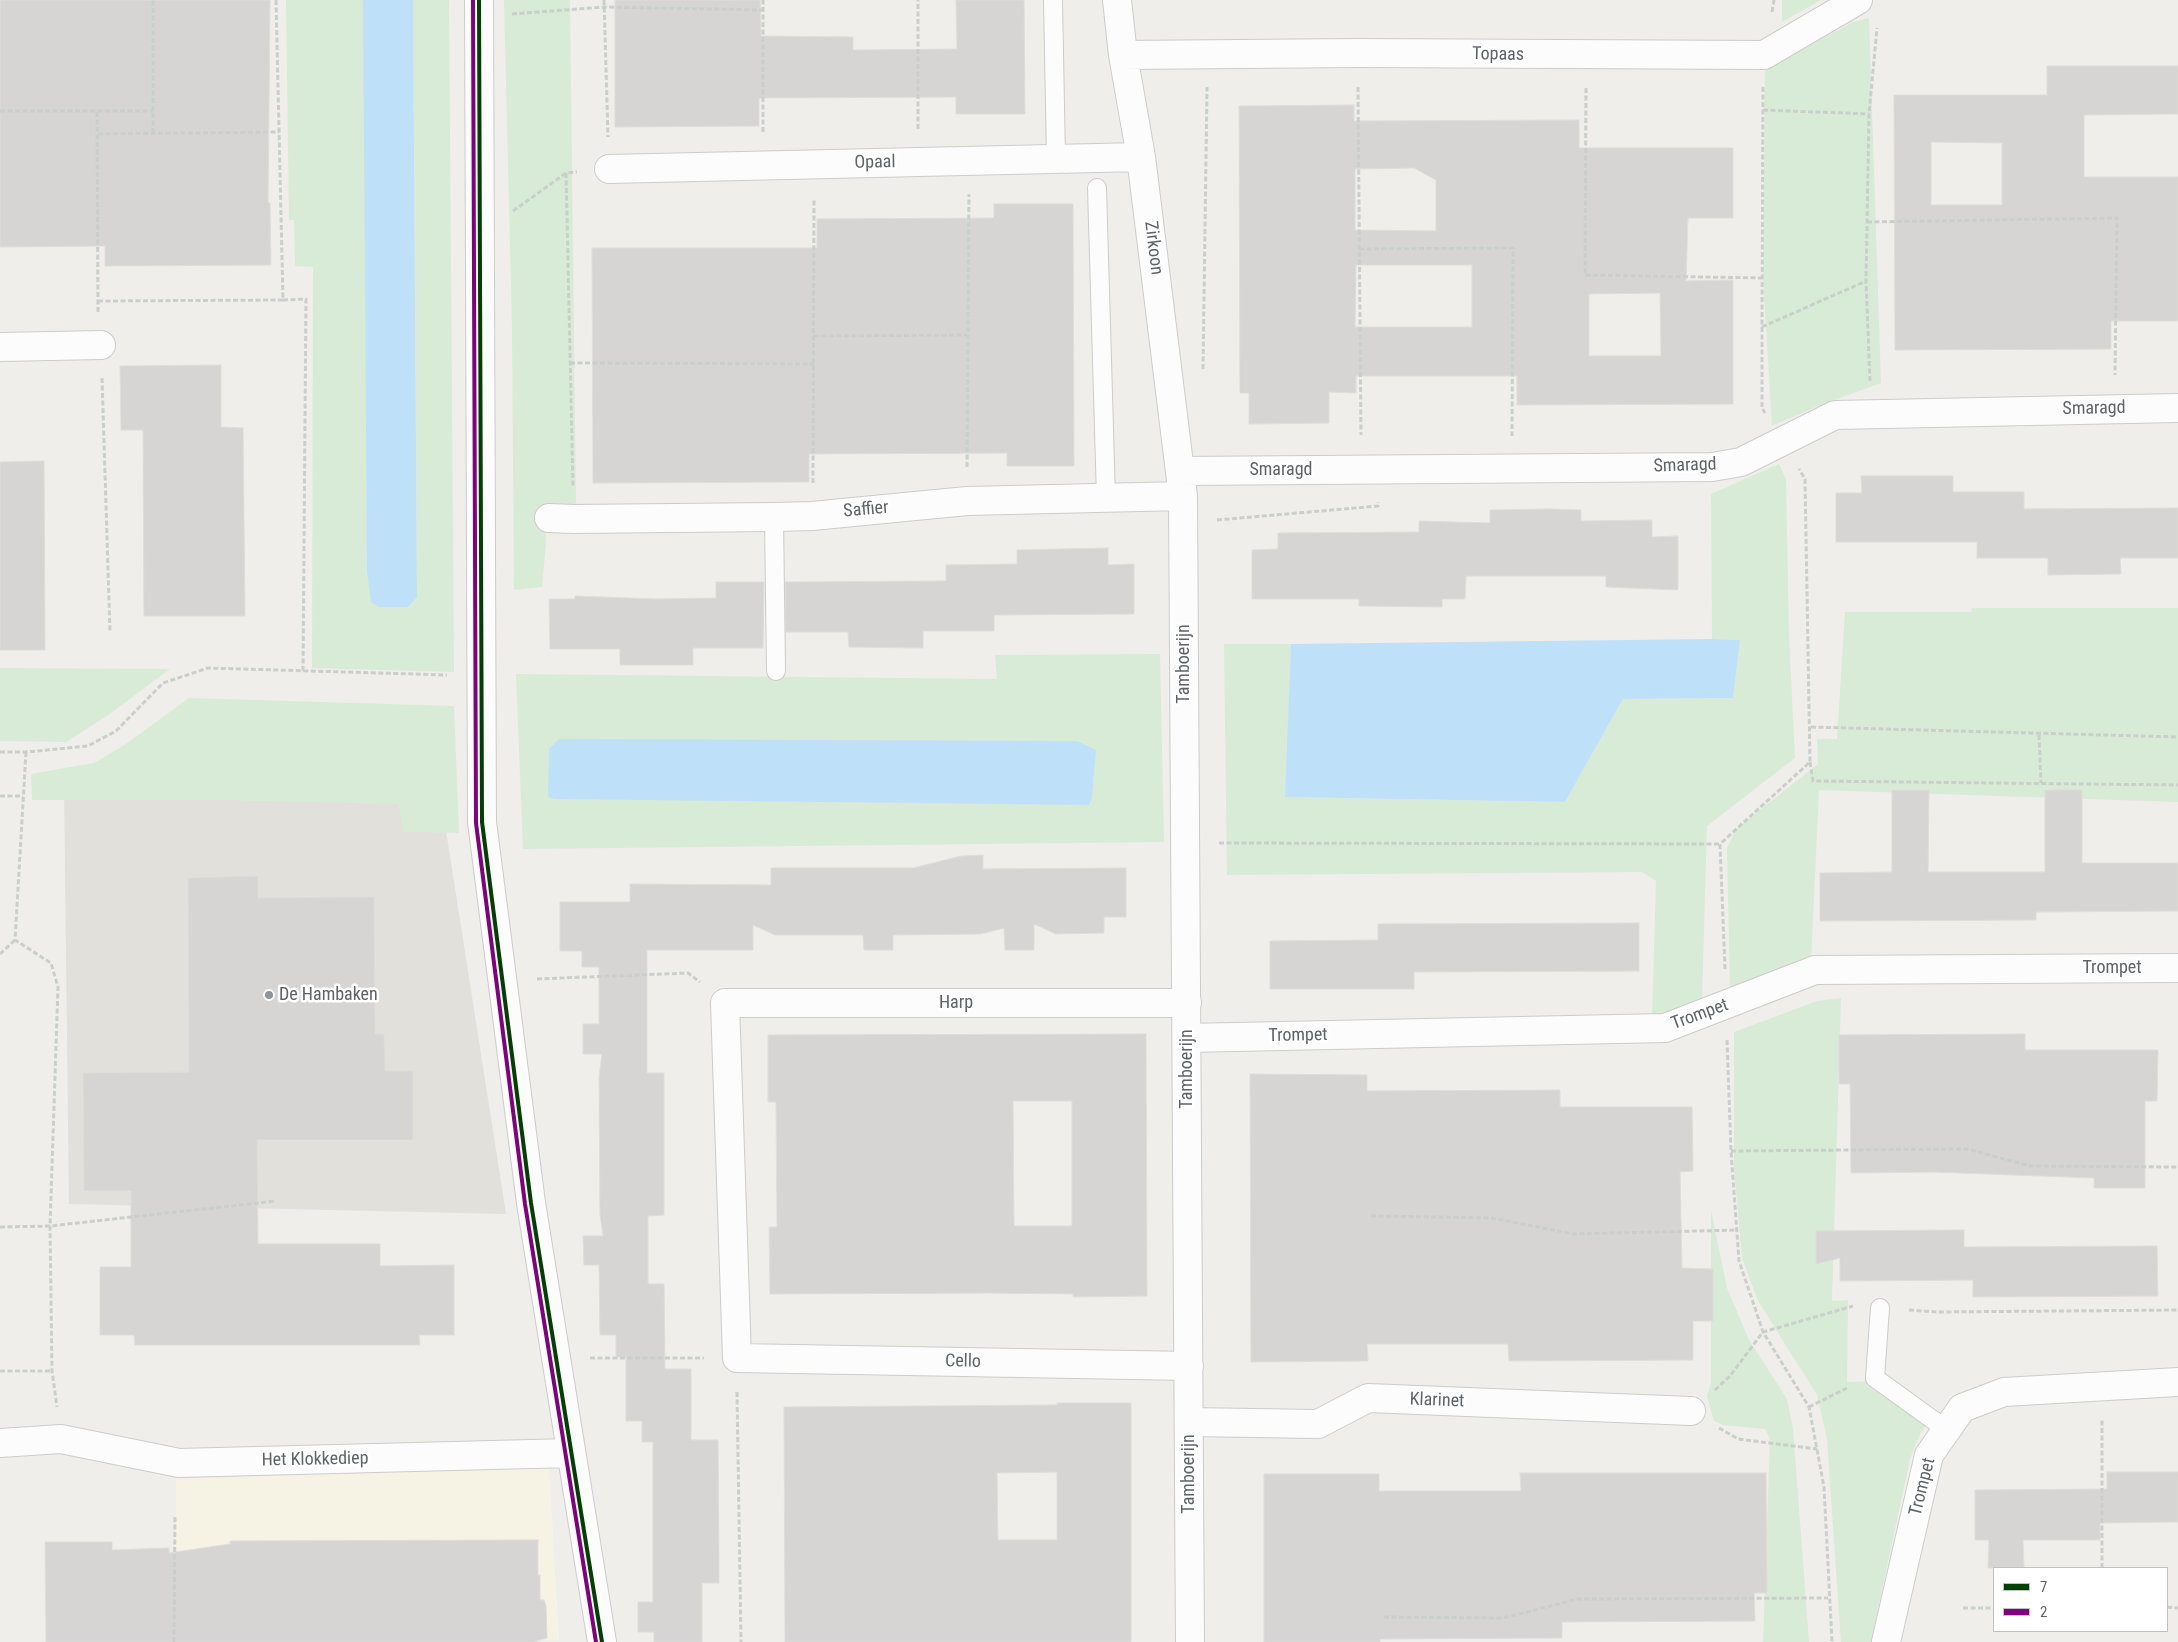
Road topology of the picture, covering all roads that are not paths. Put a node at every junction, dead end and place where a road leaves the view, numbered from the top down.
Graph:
1 (1053, 0) edge
2 (1117, 0) edge
3 (1858, 0) edge
4 (479, 8) edge
5 (1123, 56) junction
6 (1141, 157) junction
7 (1056, 159) junction
8 (609, 169) road end
9 (1097, 188) dead end
10 (101, 345) dead end
11 (0, 347) edge
12 (2178, 408) edge
13 (1183, 496) junction
14 (1106, 498) junction
15 (774, 517) junction
16 (561, 518) road end
17 (776, 671) dead end
18 (2178, 968) edge
19 (1186, 1003) junction
20 (1187, 1038) junction
21 (1880, 1308) road end
22 (737, 1358) joint
23 (1189, 1366) junction
24 (2178, 1382) edge
25 (1692, 1411) road end
26 (1189, 1422) junction
27 (1947, 1430) junction
28 (0, 1444) edge
29 (571, 1453) junction
30 (602, 1642) edge
31 (1190, 1642) edge
32 (1886, 1642) edge

1 - 7 lane
2 - 5 street, Zirkoon
3 - 5 street, Topaas
4 - 29 street
5 - 6 street, Zirkoon
6 - 7 street, Opaal
6 - 13 street, Zirkoon
7 - 8 street, Opaal
9 - 14 lane
10 - 11 street
12 - 13 street, Smaragd
13 - 14 street, Saffier
13 - 19 street, Tamboerijn
14 - 15 street, Saffier
15 - 16 street, Saffier
15 - 17 lane
18 - 20 street, Trompet
19 - 20 street, Tamboerijn
19 - 22 street, Harp
20 - 23 street, Tamboerijn
21 - 27 lane
22 - 23 street, Cello
23 - 26 street, Tamboerijn
24 - 27 street, Trompet
25 - 26 street, Klarinet
26 - 31 street, Tamboerijn
27 - 32 street, Trompet
28 - 29 street, Het Klokkediep
29 - 30 street

